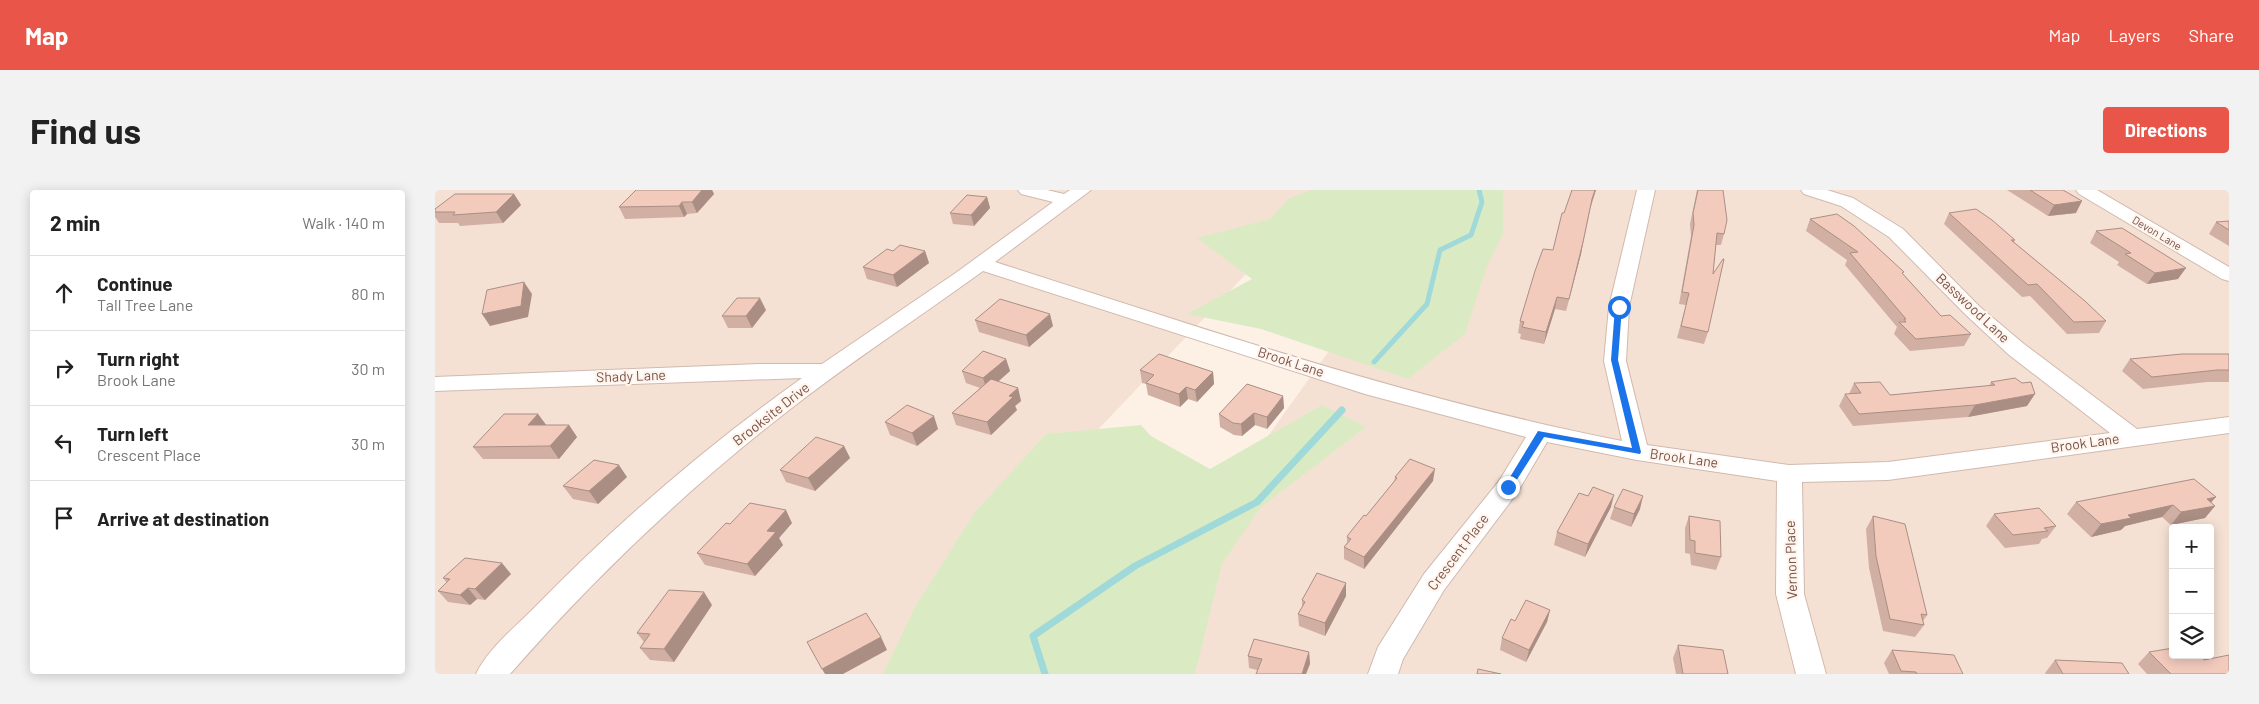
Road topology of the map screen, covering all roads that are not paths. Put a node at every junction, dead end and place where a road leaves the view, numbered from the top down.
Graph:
1 (1027, 190) edge
2 (1646, 190) edge
3 (1810, 190) edge
4 (2085, 190) edge
5 (1074, 195) edge
6 (981, 264) junction
7 (2229, 275) edge
8 (827, 371) junction
9 (435, 384) edge
10 (2229, 425) edge
11 (1541, 433) junction
12 (2131, 437) junction
13 (1637, 452) junction
14 (1789, 474) junction
15 (491, 674) edge
16 (1383, 674) edge
17 (1811, 674) edge

1 - 5 street
2 - 13 street
3 - 12 street, Basswood Lane
4 - 7 street, Devon Lane
5 - 6 street, Brooksite Drive
6 - 8 street, Brooksite Drive
6 - 11 street, Brook Lane
8 - 9 street, Shady Lane
8 - 15 street, Brooksite Drive
10 - 12 street, Brook Lane
11 - 13 street, Brook Lane
11 - 16 street, Crescent Place
12 - 14 street, Brook Lane
13 - 14 street, Brook Lane
14 - 17 street, Vernon Place

